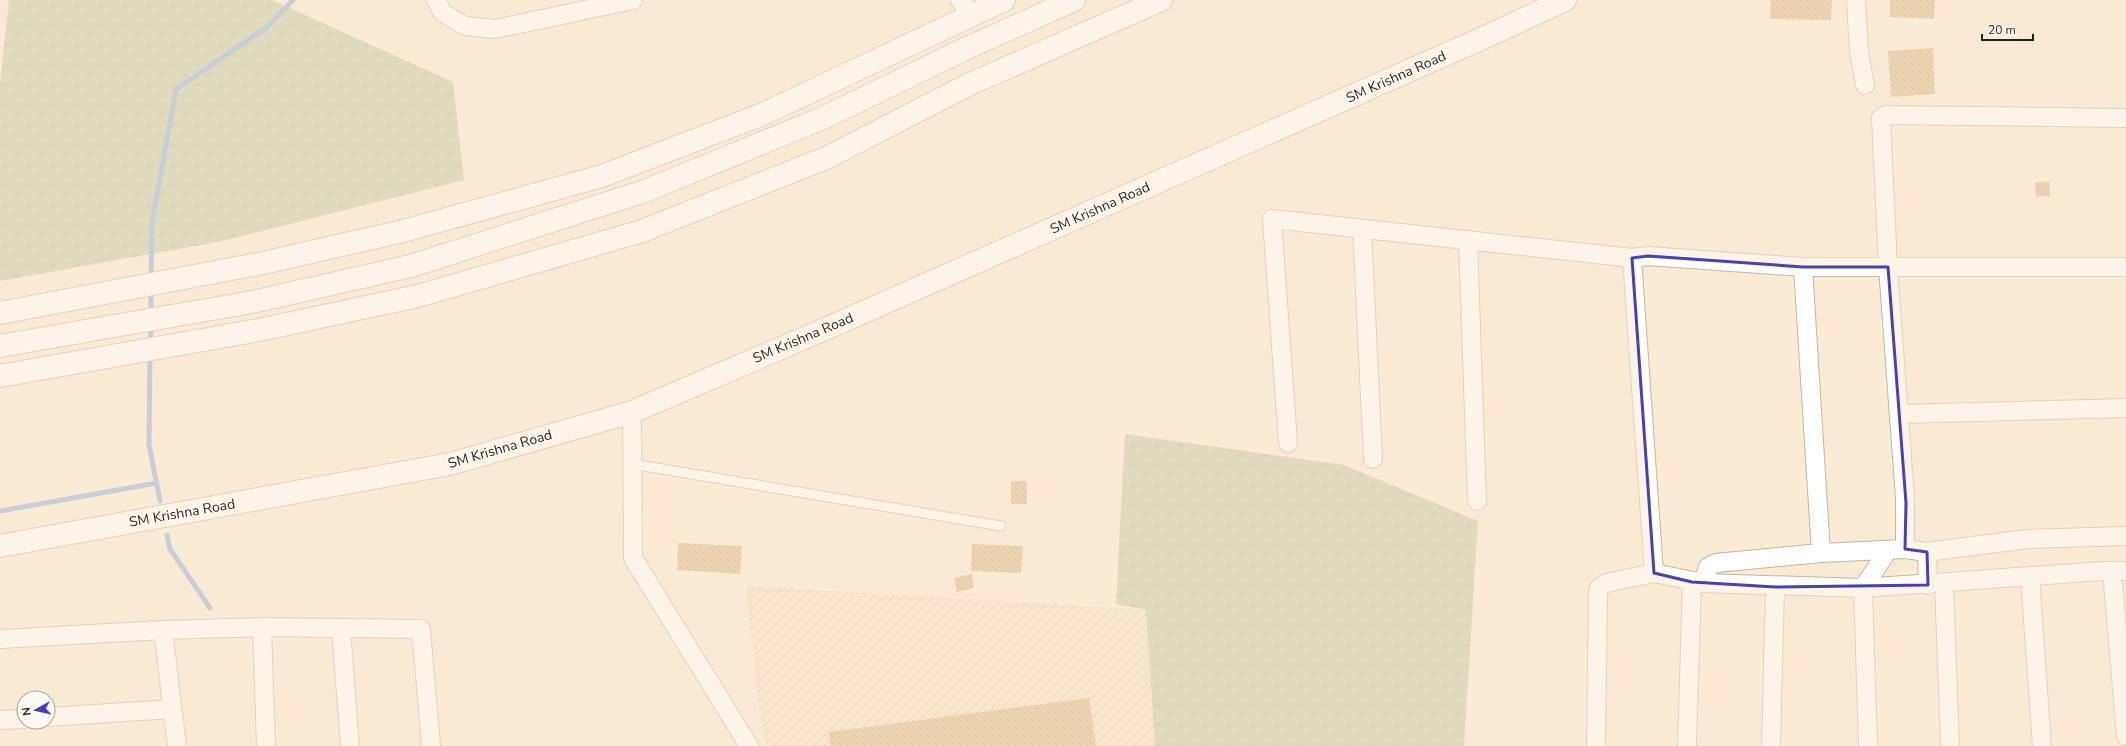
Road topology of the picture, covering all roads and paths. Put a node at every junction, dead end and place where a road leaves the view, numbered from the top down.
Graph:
1 (436, 0) edge
2 (633, 0) edge
3 (1074, 0) edge
4 (1161, 0) edge
5 (1565, 0) edge
6 (1856, 0) edge
7 (995, 2) edge
8 (966, 8) edge
9 (1865, 85) dead end
10 (2126, 118) edge
11 (1362, 229) junction
12 (1468, 240) junction
13 (1632, 258) junction
14 (1803, 267) junction
15 (1888, 267) junction
16 (2126, 267) edge
17 (0, 313) edge
18 (0, 346) edge
19 (2, 376) edge
20 (2126, 408) edge
21 (632, 412) junction
22 (1899, 414) junction
23 (1288, 443) dead end
24 (1373, 460) dead end
25 (632, 464) junction
26 (1477, 501) dead end
27 (1001, 526) dead end
28 (2126, 536) edge
29 (0, 546) edge
30 (1897, 549) junction
31 (1927, 552) junction
32 (1821, 553) junction
33 (2119, 571) edge
34 (1654, 573) junction
35 (2030, 577) junction
36 (1698, 583) junction
37 (1936, 584) junction
38 (1775, 587) junction
39 (1863, 588) junction
40 (262, 627) junction
41 (342, 629) junction
42 (163, 630) junction
43 (0, 639) edge
44 (172, 709) junction
45 (56, 716) edge
46 (16, 719) edge
47 (0, 720) edge
48 (2126, 736) edge
49 (177, 746) edge
50 (266, 746) edge
51 (350, 746) edge
52 (431, 746) edge
53 (749, 746) edge
54 (1596, 746) edge
55 (1687, 746) edge
56 (1771, 746) edge
57 (1868, 746) edge
58 (1950, 746) edge
59 (2042, 746) edge

1 - 2 street
3 - 18 main road
4 - 19 main road
5 - 21 main road, SM Krishna Road
6 - 9 street
7 - 8 main road
8 - 17 main road
10 - 15 street
11 - 12 street
11 - 23 street
11 - 24 street
12 - 13 street
12 - 26 street
13 - 14 street
13 - 34 street
14 - 15 street
14 - 32 street
15 - 16 street
15 - 22 street
20 - 22 street
21 - 25 street
21 - 29 main road, SM Krishna Road
22 - 30 street
25 - 27 lane
25 - 53 street
28 - 31 street
30 - 31 street
30 - 32 street
30 - 39 street
31 - 37 street
32 - 36 street
33 - 35 street
33 - 48 street
34 - 36 street
34 - 54 street
35 - 37 street
35 - 59 street
36 - 38 street
36 - 55 street
37 - 39 street
37 - 58 street
38 - 39 street
38 - 56 street
39 - 57 street
40 - 41 street
40 - 42 street
40 - 50 street
41 - 51 street
41 - 52 street
42 - 43 street
42 - 44 street
44 - 45 street
44 - 49 street
46 - 47 street

